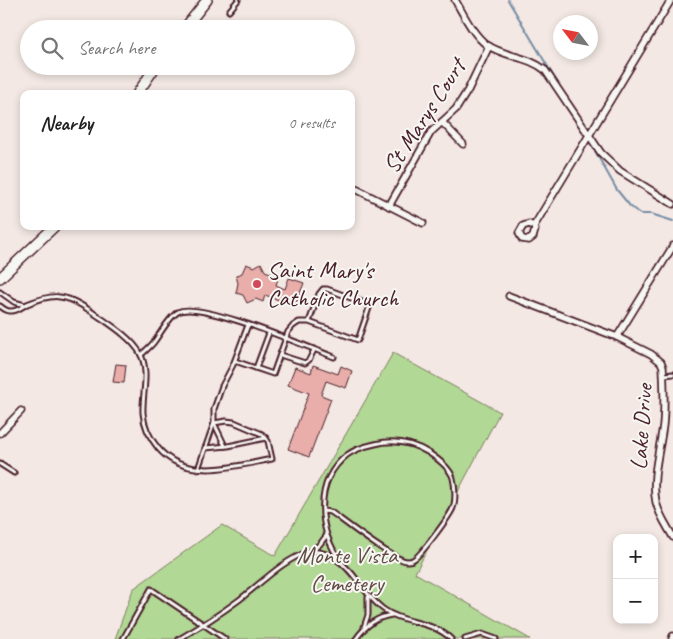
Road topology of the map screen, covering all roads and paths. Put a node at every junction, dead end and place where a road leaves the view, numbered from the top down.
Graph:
1 (207, 0) edge
2 (238, 0) edge
3 (455, 0) edge
4 (671, 0) edge
5 (229, 11) dead end
6 (191, 20) edge
7 (489, 46) junction
8 (150, 75) edge
9 (140, 90) edge
10 (442, 122) junction
11 (588, 136) junction
12 (463, 144) dead end
13 (356, 189) dead end
14 (673, 204) edge
15 (389, 206) junction
16 (423, 223) dead end
17 (534, 226) dead end
18 (51, 230) edge
19 (673, 246) edge
20 (0, 278) edge
21 (0, 292) edge
22 (509, 296) dead end
23 (25, 305) junction
24 (0, 306) edge
25 (309, 322) junction
26 (248, 325) junction
27 (269, 333) junction
28 (617, 337) junction
29 (286, 339) junction
30 (314, 350) junction
31 (141, 355) junction
32 (280, 355) junction
33 (334, 357) dead end
34 (235, 361) junction
35 (256, 368) junction
36 (673, 374) edge
37 (663, 375) junction
38 (21, 411) dead end
39 (214, 423) junction
40 (0, 433) edge
41 (266, 438) junction
42 (225, 446) junction
43 (205, 448) junction
44 (0, 464) edge
45 (198, 469) junction
46 (14, 473) dead end
47 (323, 511) junction
48 (326, 535) junction
49 (673, 537) edge
50 (311, 552) junction
51 (341, 562) junction
52 (368, 594) junction
53 (393, 615) junction
54 (204, 624) junction
55 (364, 627) junction
56 (123, 639) edge
57 (179, 639) edge
58 (225, 639) edge
59 (356, 639) edge
60 (452, 639) edge
61 (465, 639) edge
62 (496, 639) edge

1 - 6 street
2 - 5 lane
3 - 7 street
4 - 11 street
7 - 10 street, St Marys Court
7 - 11 street
8 - 9 street
10 - 12 street
10 - 15 street, St Marys Court
11 - 14 street
11 - 17 street
13 - 15 street
15 - 16 street
18 - 20 street
19 - 28 street
21 - 23 lane
22 - 28 street, Lake Drive
23 - 24 lane
23 - 31 lane
25 - 25 lane
25 - 29 lane
26 - 27 lane
26 - 31 lane
26 - 34 lane
27 - 29 lane
27 - 35 lane
28 - 37 street, Lake Drive
29 - 30 lane
29 - 32 lane
30 - 32 lane
30 - 33 lane
31 - 45 lane
32 - 35 lane
34 - 35 lane
34 - 39 lane
36 - 37 lane
37 - 49 street, Lake Drive
38 - 40 street
39 - 41 lane
39 - 42 lane
39 - 43 lane
41 - 42 lane
41 - 45 lane
42 - 43 lane
43 - 45 lane
44 - 46 lane
47 - 47 lane
47 - 48 lane
48 - 50 lane
48 - 51 lane
50 - 51 lane
50 - 54 lane
51 - 52 lane
52 - 53 lane
52 - 55 lane
53 - 55 lane
53 - 60 lane
54 - 56 lane
54 - 57 lane
54 - 58 lane
55 - 59 lane
61 - 62 lane

